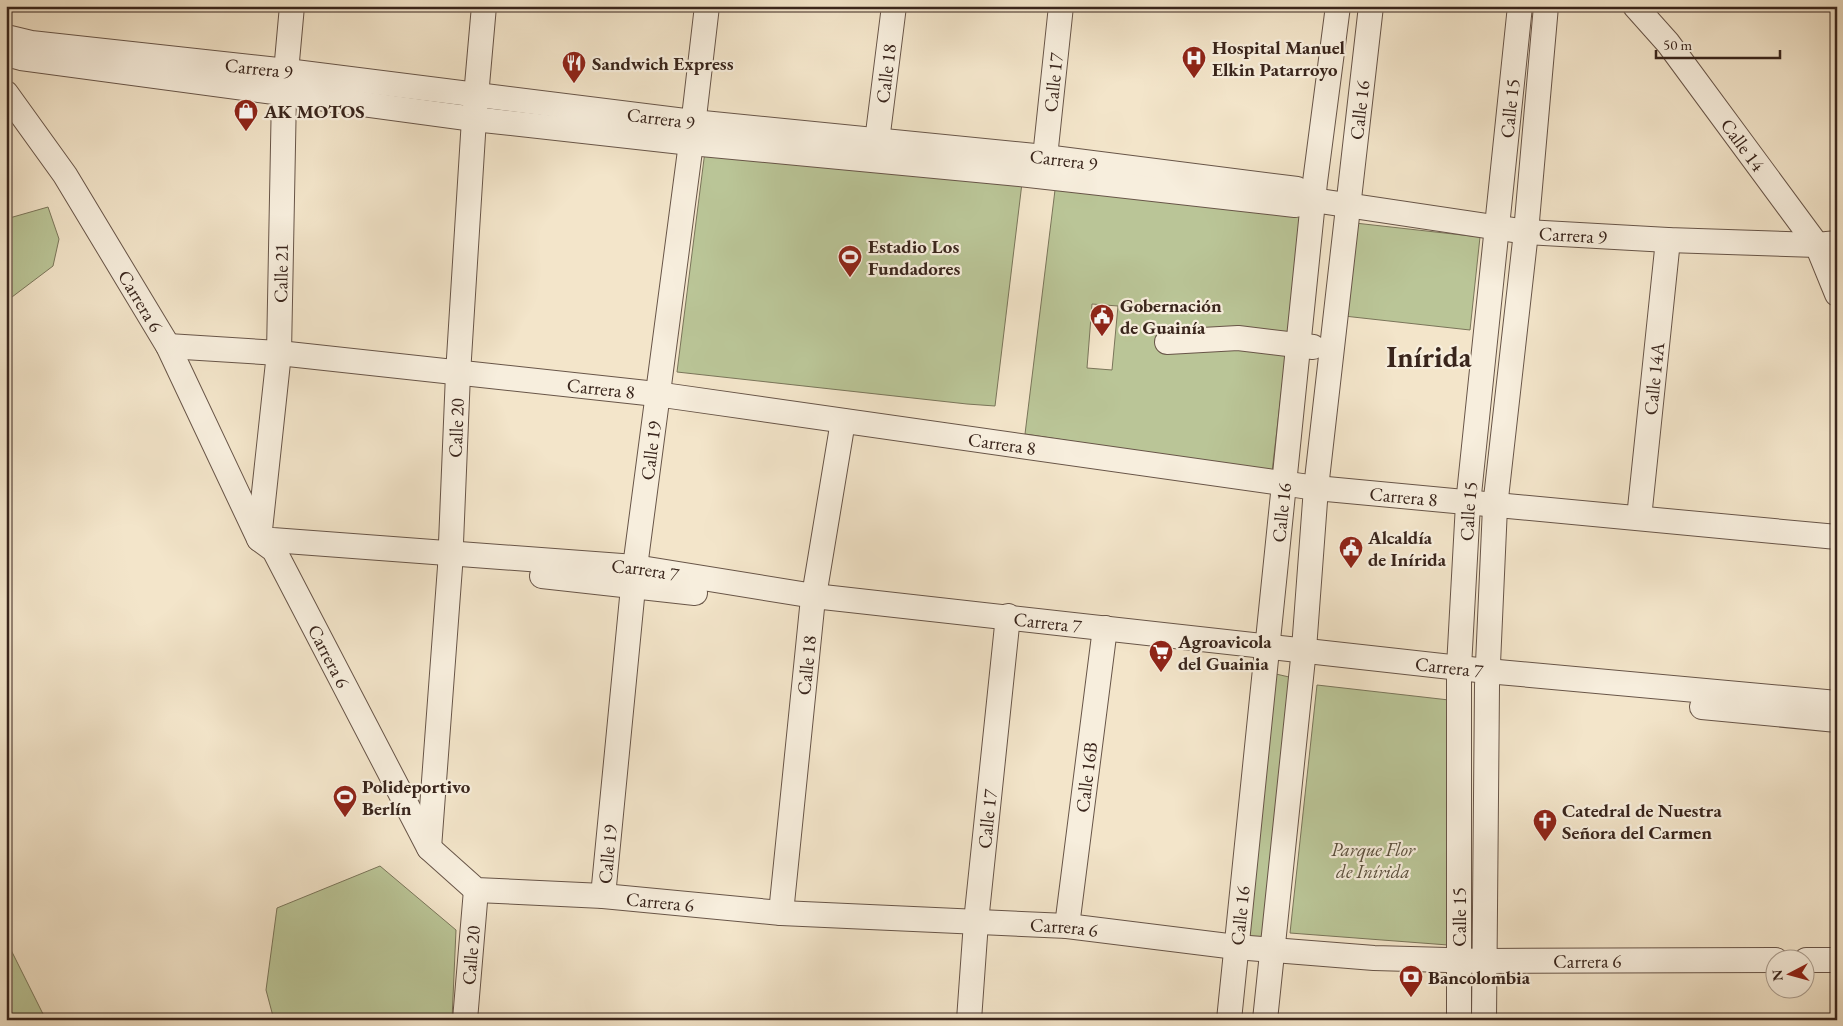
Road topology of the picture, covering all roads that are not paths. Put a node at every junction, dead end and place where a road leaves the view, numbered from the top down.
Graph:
1 (292, 6) edge
2 (484, 6) edge
3 (707, 6) edge
4 (894, 6) edge
5 (1061, 6) edge
6 (1338, 6) edge
7 (1371, 6) edge
8 (1520, 6) edge
9 (1546, 6) edge
10 (1635, 6) edge
11 (6, 37) edge
12 (6, 54) edge
13 (287, 71) junction
14 (6, 93) edge
15 (284, 94) junction
16 (475, 95) junction
17 (474, 119) junction
18 (692, 132) junction
19 (878, 141) junction
20 (1045, 158) junction
21 (1313, 200) junction
22 (1347, 205) junction
23 (1497, 229) junction
24 (1526, 232) junction
25 (1668, 240) junction
26 (1827, 244) edge
27 (1837, 294) edge
28 (1167, 342) dead end
29 (168, 346) junction
30 (1298, 346) junction
31 (1332, 349) junction
32 (279, 353) junction
33 (458, 374) junction
34 (656, 394) junction
35 (843, 421) junction
36 (1283, 484) junction
37 (1316, 488) junction
38 (1468, 504) junction
39 (1495, 506) junction
40 (1639, 518) junction
41 (1837, 536) edge
42 (266, 545) junction
43 (450, 560) junction
44 (634, 576) junction
45 (813, 602) junction
46 (1008, 624) junction
47 (1104, 636) junction
48 (1266, 652) junction
49 (1303, 656) junction
50 (1459, 675) junction
51 (1487, 678) junction
52 (1837, 702) edge
53 (1837, 720) edge
54 (429, 848) junction
55 (476, 890) junction
56 (602, 896) junction
57 (781, 912) junction
58 (976, 922) junction
59 (1067, 926) junction
60 (1236, 947) junction
61 (1272, 949) junction
62 (1459, 960) junction
63 (1766, 960) edge
64 (1816, 960) edge
65 (1837, 960) edge
66 (1483, 961) junction
67 (465, 1020) edge
68 (969, 1020) edge
69 (1229, 1020) edge
70 (1265, 1020) edge
71 (1459, 1020) edge
72 (1484, 1020) edge

1 - 13 street, Calle 21
2 - 16 street, Calle 20
3 - 18 street, Calle 19
4 - 19 street, Calle 18
5 - 20 street, Calle 17
6 - 21 street, Calle 16
7 - 22 street, Calle 16
8 - 23 street, Calle 15
9 - 24 street, Calle 15
10 - 26 street, Calle 14
11 - 13 street, Carrera 9
12 - 15 street, Carrera 9
13 - 15 street, Calle 21
13 - 16 street, Carrera 9
14 - 29 street, Carrera 6
15 - 17 street, Carrera 9
15 - 32 street, Calle 21
16 - 17 street, Calle 20
16 - 18 street, Carrera 9
17 - 18 street, Carrera 9
17 - 33 street, Calle 20
18 - 19 street, Carrera 9
18 - 21 street, Carrera 9
18 - 34 street, Calle 19
19 - 20 street, Carrera 9
20 - 21 street, Carrera 9
21 - 22 street, Carrera 9
21 - 30 street, Calle 16
22 - 23 street, Carrera 9
22 - 31 street, Calle 16
23 - 24 street, Carrera 9
23 - 38 street, Calle 15
24 - 25 street, Carrera 9
24 - 39 street, Calle 15
25 - 26 street, Carrera 9
25 - 40 street, Calle 14A
26 - 27 street, Calle 14
28 - 30 street
29 - 32 street, Carrera 8
29 - 42 street, Carrera 6
30 - 31 street
30 - 36 street, Calle 16
31 - 37 street, Calle 16
32 - 33 street, Carrera 8
32 - 42 street, Calle 21
33 - 34 street, Carrera 8
33 - 43 street, Calle 20
34 - 35 street, Carrera 8
34 - 44 street, Calle 19
35 - 36 street, Carrera 8
35 - 45 street, Calle 18
36 - 37 street, Carrera 8
36 - 48 street, Calle 16
37 - 38 street, Carrera 8
37 - 49 street, Calle 16
38 - 39 street, Carrera 8
38 - 50 street, Calle 15
39 - 40 street, Carrera 8
39 - 51 street, Calle 15
40 - 41 street, Carrera 8
42 - 43 street, Carrera 7
42 - 54 street, Carrera 6
43 - 44 street, Carrera 7
43 - 54 street, Calle 20
44 - 45 street, Carrera 7
44 - 56 street, Calle 19
45 - 46 street, Carrera 7
45 - 57 street, Calle 18
46 - 47 street, Carrera 7
46 - 58 street, Calle 17
47 - 48 street, Carrera 7
47 - 59 street, Calle 16B
48 - 49 street, Carrera 7
48 - 60 street, Calle 16
49 - 50 street, Carrera 7
49 - 61 street, Calle 16
50 - 51 street, Carrera 7
50 - 62 street, Calle 15
51 - 52 street, Carrera 7
51 - 53 street, Carrera 7
51 - 66 street, Calle 15
54 - 55 street, Carrera 6
55 - 56 street, Carrera 6
55 - 67 street, Calle 20
56 - 57 street, Carrera 6
57 - 58 street, Carrera 6
58 - 59 street, Carrera 6
58 - 68 street, Calle 17
59 - 60 street, Carrera 6
60 - 61 street, Carrera 6
60 - 69 street, Calle 16
61 - 62 street, Carrera 6
61 - 70 street, Calle 16
62 - 66 street, Carrera 6
62 - 71 street, Calle 15
63 - 66 street, Carrera 6
64 - 65 street
66 - 72 street, Calle 15

